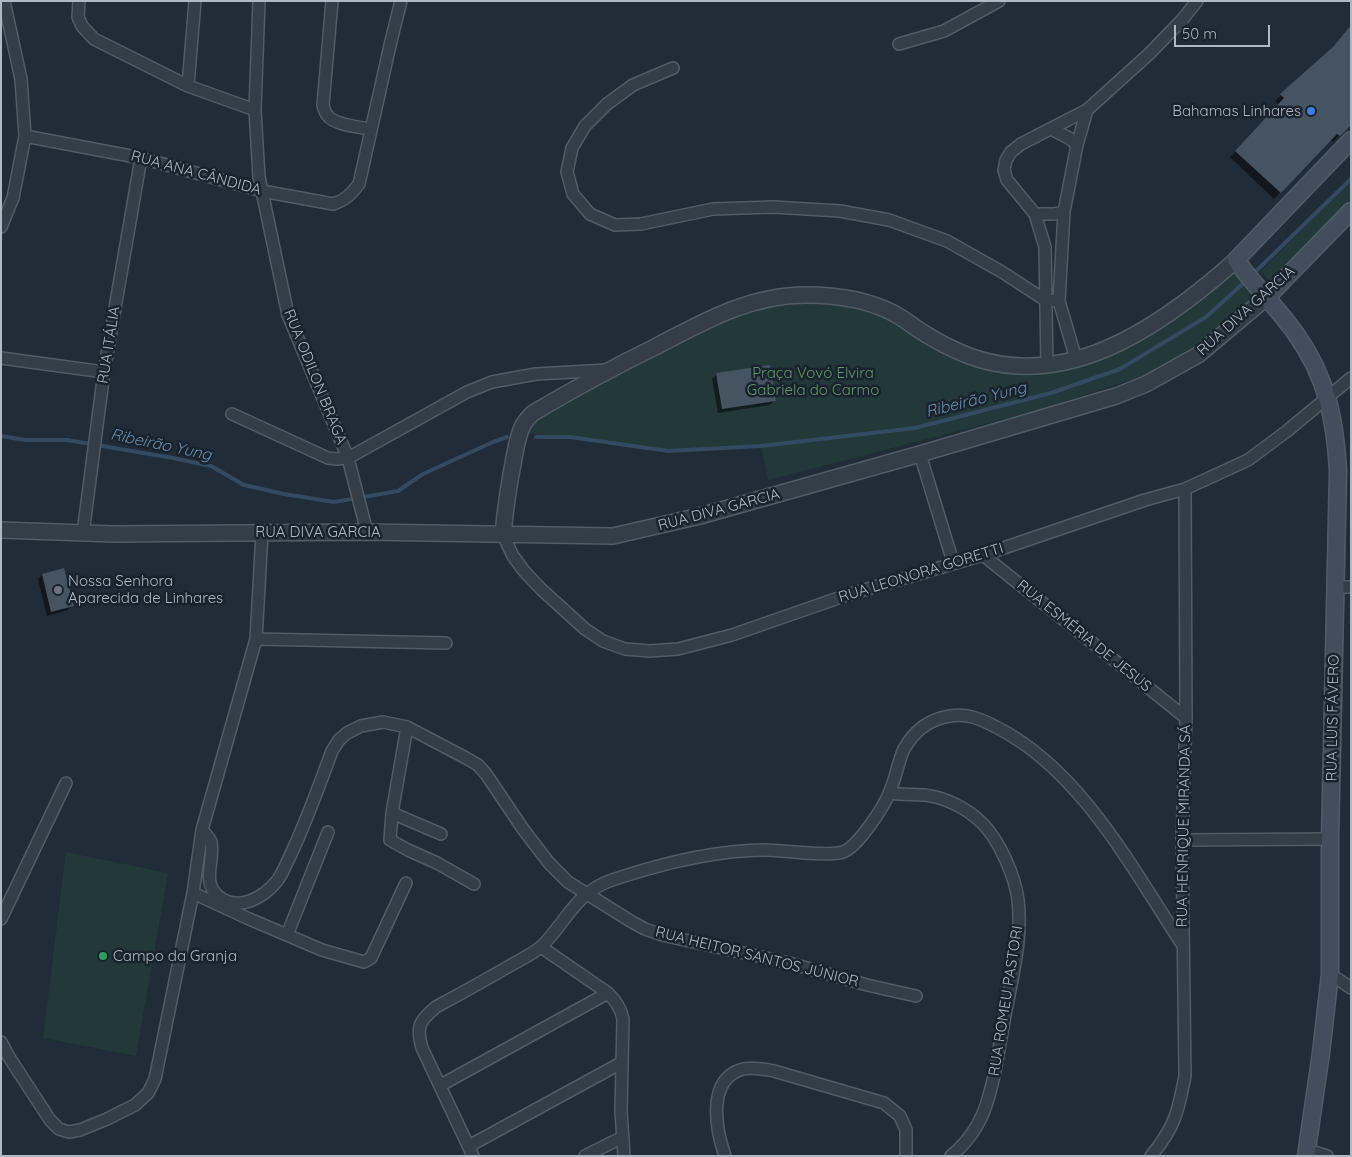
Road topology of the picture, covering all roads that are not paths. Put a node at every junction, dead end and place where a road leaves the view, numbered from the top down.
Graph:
1 (4, 1) edge
2 (79, 1) edge
3 (195, 1) edge
4 (259, 1) edge
5 (332, 1) edge
6 (401, 1) edge
7 (999, 1) edge
8 (1197, 1) edge
9 (899, 44) dead end
10 (673, 68) dead end
11 (188, 86) junction
12 (255, 110) junction
13 (1087, 110) junction
14 (1051, 128) junction
15 (370, 129) junction
16 (24, 136) junction
17 (1351, 140) edge
18 (1077, 145) junction
19 (141, 158) junction
20 (262, 191) junction
21 (1351, 211) edge
22 (1064, 212) junction
23 (1035, 214) junction
24 (1, 227) edge
25 (1238, 263) junction
26 (1262, 291) junction
27 (1045, 300) junction
28 (1059, 301) junction
29 (1, 358) edge
30 (1076, 359) junction
31 (1047, 365) junction
32 (609, 370) junction
33 (104, 372) junction
34 (1351, 378) edge
35 (1328, 396) junction
36 (232, 414) dead end
37 (920, 454) junction
38 (348, 458) junction
39 (1185, 489) junction
40 (367, 532) junction
41 (83, 533) junction
42 (262, 533) junction
43 (4, 534) edge
44 (503, 535) junction
45 (983, 555) junction
46 (953, 562) junction
47 (1343, 587) edge
48 (256, 639) junction
49 (446, 642) dead end
50 (1186, 718) junction
51 (407, 727) junction
52 (66, 783) dead end
53 (890, 793) junction
54 (392, 813) junction
55 (202, 830) junction
56 (328, 832) dead end
57 (441, 834) dead end
58 (1182, 840) junction
59 (1330, 840) junction
60 (406, 883) dead end
61 (474, 884) dead end
62 (193, 893) junction
63 (585, 894) junction
64 (1, 919) edge
65 (287, 935) junction
66 (1182, 944) junction
67 (541, 947) junction
68 (1330, 974) junction
69 (1351, 988) edge
70 (608, 993) junction
71 (916, 996) dead end
72 (1, 1042) edge
73 (621, 1063) junction
74 (441, 1085) junction
75 (623, 1137) junction
76 (471, 1151) edge
77 (602, 1152) edge
78 (1307, 1153) edge
79 (584, 1156) edge
80 (624, 1156) edge
81 (725, 1156) edge
82 (906, 1156) edge
83 (951, 1156) edge
84 (1152, 1156) edge
85 (1327, 1156) edge

1 - 16 street
2 - 11 street
3 - 11 street
4 - 12 street, RUA ODILON BRAGA
5 - 15 street
6 - 15 street
7 - 9 street
8 - 13 street
10 - 27 street
11 - 12 street
12 - 20 street, RUA ODILON BRAGA
13 - 14 street
13 - 18 street
14 - 18 street
14 - 23 street
15 - 20 street, RUA ANA CÂNDIDA
16 - 19 street, RUA ANA CÂNDIDA
16 - 24 street
17 - 25 main road
18 - 22 street
19 - 20 street, RUA ANA CÂNDIDA
19 - 33 street, RUA ITÁLIA
20 - 38 street, RUA ODILON BRAGA
21 - 26 main road, RUA DIVA GARCIA
22 - 23 street
22 - 28 street
23 - 27 street
25 - 26 main road, RUA LUIS FÁVERO
25 - 30 street
26 - 35 main road, RUA LUIS FÁVERO
26 - 37 street, RUA DIVA GARCIA
27 - 28 street
27 - 31 street
28 - 30 street
29 - 33 street
30 - 31 street
31 - 32 street
32 - 38 street
32 - 44 street
33 - 41 street, RUA ITÁLIA
34 - 35 street, RUA LEONORA GORETTI
35 - 39 street, RUA LEONORA GORETTI
35 - 47 main road, RUA LUIS FÁVERO
36 - 38 street
37 - 44 street, RUA DIVA GARCIA
37 - 46 street
38 - 40 street, RUA ODILON BRAGA
39 - 45 street, RUA LEONORA GORETTI
39 - 50 street, RUA HENRIQUE MIRANDA SÁ
40 - 42 street, RUA DIVA GARCIA
40 - 44 street, RUA DIVA GARCIA
41 - 42 street, RUA DIVA GARCIA
41 - 43 street, RUA DIVA GARCIA
42 - 48 street
44 - 46 street, RUA LEONORA GORETTI
45 - 46 street, RUA LEONORA GORETTI
45 - 50 street, RUA ESMÉRIA DE JESUS
47 - 59 main road, RUA LUIS FÁVERO
48 - 49 street
48 - 55 street
50 - 58 street, RUA HENRIQUE MIRANDA SÁ
51 - 54 street
51 - 55 street, RUA HEITOR SANTOS JÚNIOR
51 - 63 street, RUA HEITOR SANTOS JÚNIOR
52 - 64 street
53 - 63 street
53 - 66 street
53 - 83 street, RUA ROMEU PASTORI
54 - 57 street
54 - 61 street
55 - 62 street
56 - 65 street
58 - 59 street
58 - 66 street, RUA HENRIQUE MIRANDA SÁ
59 - 68 main road, RUA LUIS FÁVERO
60 - 65 street
62 - 65 street
62 - 72 street
63 - 67 street
63 - 71 street, RUA HEITOR SANTOS JÚNIOR
66 - 84 street, RUA HENRIQUE MIRANDA SÁ
67 - 70 street
67 - 74 street
68 - 69 street
68 - 78 main road, RUA LUIS FÁVERO
70 - 73 street
70 - 74 street
73 - 75 street
73 - 76 street
74 - 76 street
75 - 77 street
75 - 80 street
77 - 79 street
78 - 85 street
81 - 82 street

